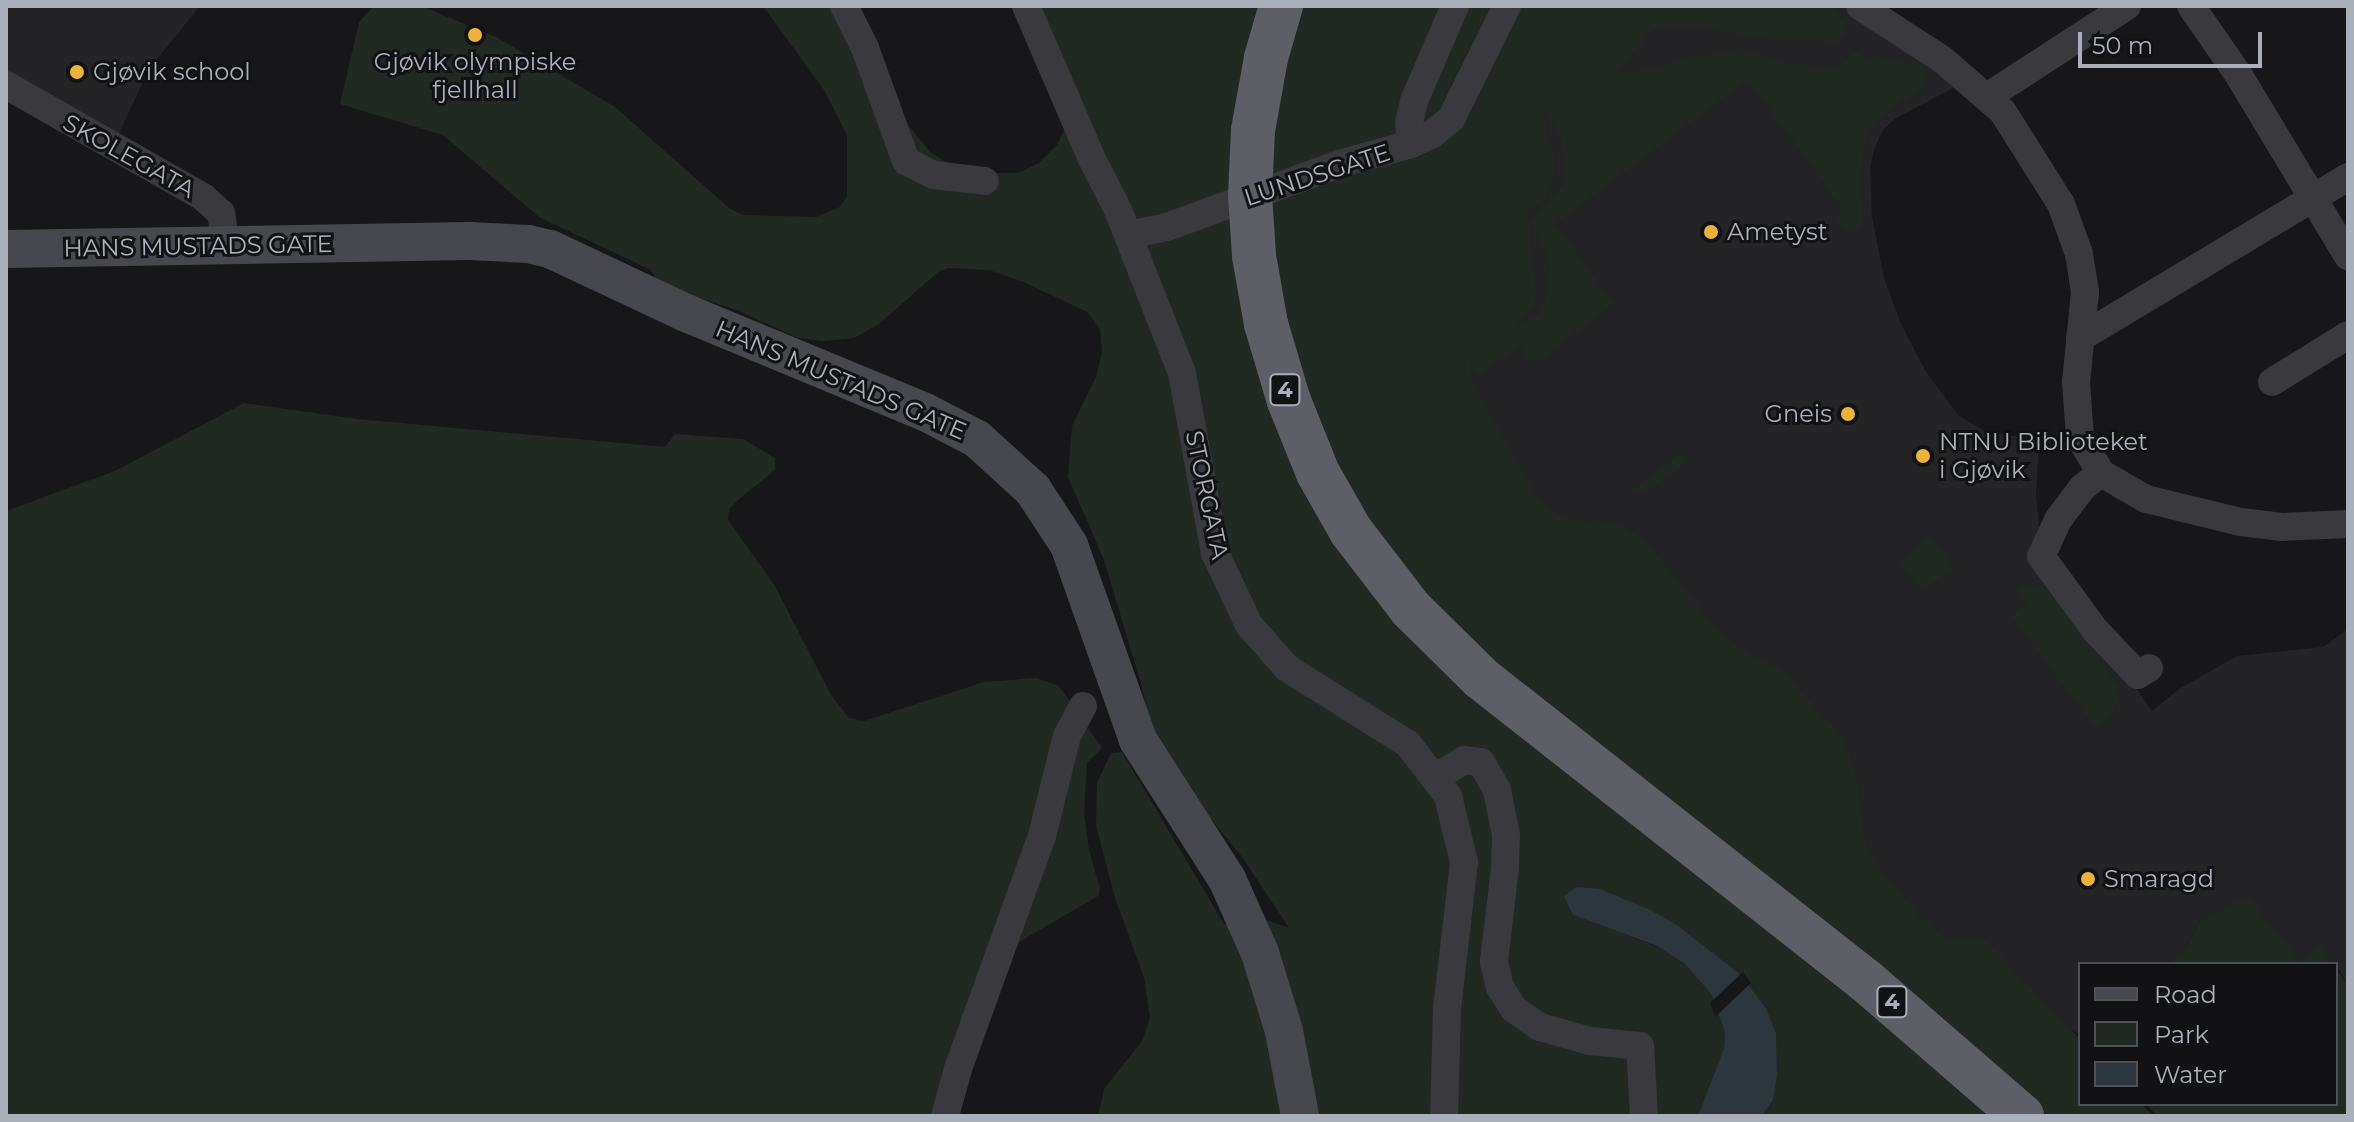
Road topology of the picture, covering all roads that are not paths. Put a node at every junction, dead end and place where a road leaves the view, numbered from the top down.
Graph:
1 (844, 6) edge
2 (1026, 6) edge
3 (1281, 6) edge
4 (1455, 6) edge
5 (1507, 6) edge
6 (1860, 6) edge
7 (2127, 6) edge
8 (2191, 6) edge
9 (6, 85) edge
10 (1987, 97) junction
11 (1411, 144) junction
12 (2348, 177) edge
13 (985, 181) dead end
14 (2311, 200) junction
15 (1129, 235) junction
16 (226, 245) junction
17 (6, 249) edge
18 (2348, 256) edge
19 (2348, 335) edge
20 (2080, 338) junction
21 (2272, 382) dead end
22 (2101, 473) junction
23 (2348, 524) edge
24 (2149, 668) dead end
25 (1083, 706) dead end
26 (1436, 777) junction
27 (945, 1116) edge
28 (1300, 1116) edge
29 (1444, 1116) edge
30 (1644, 1116) edge
31 (2022, 1116) edge

1 - 13 street
2 - 15 street, STORGATA
3 - 31 highway, 4
4 - 11 street, LUNDSGATE
5 - 11 street
6 - 10 street
7 - 10 street
8 - 14 street
9 - 16 street, SKOLEGATA
10 - 20 street
11 - 15 street, LUNDSGATE
12 - 14 street
14 - 18 street
14 - 20 street
15 - 26 street, STORGATA
16 - 17 main road, HANS MUSTADS GATE
16 - 28 main road, HANS MUSTADS GATE
19 - 21 street
20 - 22 street
22 - 23 street
22 - 24 street
25 - 27 street
26 - 29 street, STORGATA
26 - 30 street

